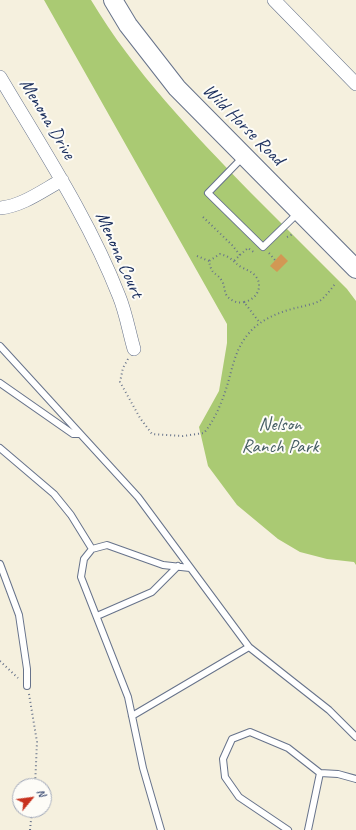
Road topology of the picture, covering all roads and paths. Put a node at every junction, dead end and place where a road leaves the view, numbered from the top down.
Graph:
1 (113, 0) edge
2 (274, 0) edge
3 (0, 77) edge
4 (356, 84) edge
5 (244, 156) junction
6 (62, 180) junction
7 (0, 208) edge
8 (299, 212) junction
9 (203, 217) dead end
10 (197, 256) dead end
11 (209, 261) junction
12 (234, 261) junction
13 (356, 269) edge
14 (335, 284) dead end
15 (244, 302) junction
16 (260, 324) junction
17 (0, 346) edge
18 (134, 349) joint
19 (0, 383) edge
20 (80, 434) junction
21 (0, 448) edge
22 (92, 549) junction
23 (0, 564) edge
24 (178, 566) junction
25 (190, 568) junction
26 (96, 616) junction
27 (249, 647) junction
28 (0, 662) edge
29 (27, 686) junction
30 (132, 716) junction
31 (356, 737) edge
32 (320, 773) junction
33 (35, 778) edge
34 (356, 779) edge
35 (31, 818) edge
36 (30, 830) edge
37 (161, 830) edge
38 (288, 830) edge
39 (308, 830) edge

1 - 5 street, Wild Horse Road
2 - 4 street
3 - 6 street, Menona Drive
5 - 8 street, Wild Horse Road
5 - 8 lane
6 - 7 street
6 - 18 street, Menona Court
8 - 13 street, Wild Horse Road
9 - 12 path
10 - 11 path
11 - 12 path
11 - 15 path
12 - 15 path
14 - 16 path
15 - 16 path
16 - 18 path
17 - 20 lane
19 - 20 lane
20 - 25 lane
21 - 22 lane
22 - 24 lane
22 - 26 lane
23 - 29 lane
24 - 25 lane
24 - 26 lane
25 - 27 lane
26 - 30 lane
27 - 30 lane
27 - 31 lane
28 - 29 path
29 - 33 path
30 - 37 lane
32 - 34 lane
32 - 38 lane
32 - 39 lane
35 - 36 path

